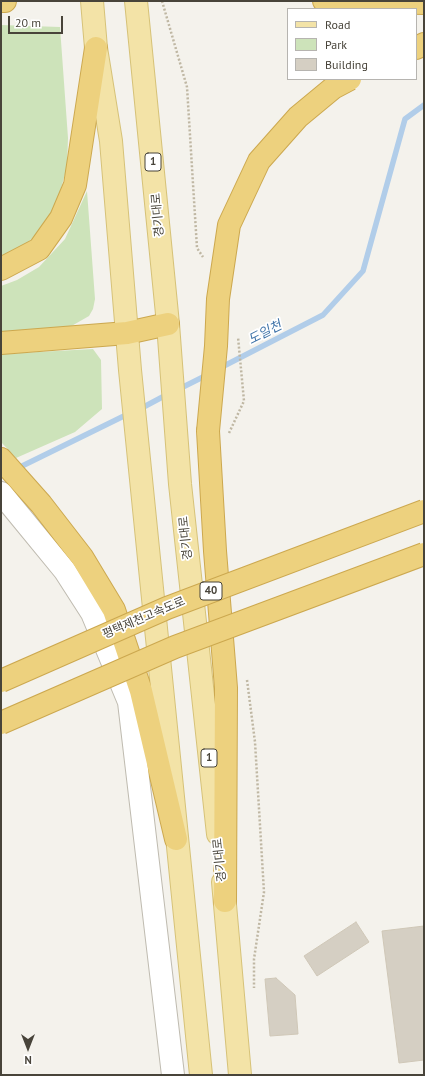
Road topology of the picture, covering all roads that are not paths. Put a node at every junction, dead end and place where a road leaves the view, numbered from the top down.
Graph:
1 (4, 1) edge
2 (92, 1) edge
3 (136, 1) edge
4 (324, 1) edge
5 (1, 2) edge
6 (424, 3) edge
7 (96, 48) junction
8 (348, 80) edge
9 (1, 268) edge
10 (168, 324) junction
11 (127, 333) junction
12 (1, 343) edge
13 (1, 459) edge
14 (1, 493) edge
15 (424, 511) edge
16 (424, 554) edge
17 (1, 681) edge
18 (1, 723) edge
19 (176, 839) junction
20 (225, 901) junction
21 (173, 1075) edge
22 (201, 1075) edge
23 (240, 1075) edge

1 - 5 highway
2 - 7 main road
3 - 10 main road, 경기대로 / 1
4 - 6 highway
7 - 9 highway
7 - 11 main road
8 - 20 highway, bridge
10 - 11 highway
10 - 20 main road, 경기대로 / 1
11 - 12 highway
11 - 19 main road
13 - 19 highway
14 - 21 street
15 - 17 highway, 평택제천고속도로 / 40, bridge
16 - 18 highway, bridge
19 - 22 main road
20 - 23 main road, 경기대로 / 1

